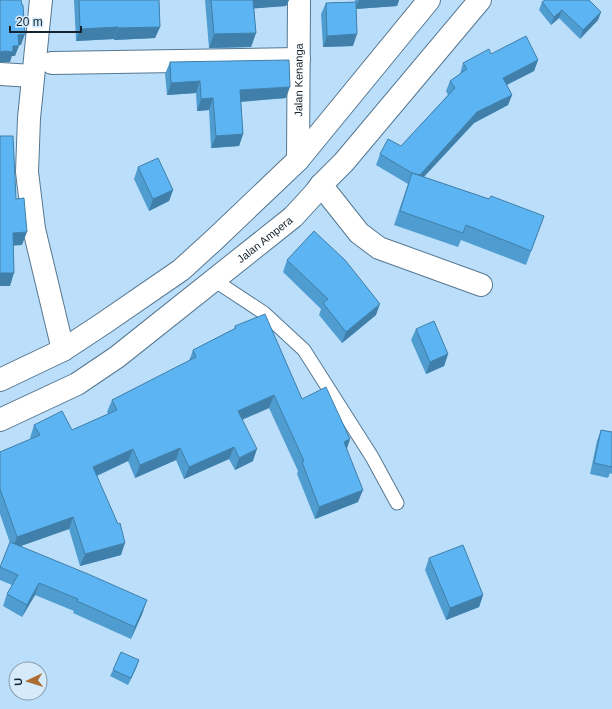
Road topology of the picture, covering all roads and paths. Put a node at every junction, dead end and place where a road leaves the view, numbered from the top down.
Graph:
1 (41, 0) edge
2 (300, 0) edge
3 (429, 0) edge
4 (480, 0) edge
5 (299, 59) junction
6 (52, 63) dead end
7 (0, 74) edge
8 (33, 76) junction
9 (298, 160) junction
10 (321, 185) junction
11 (214, 280) junction
12 (481, 285) dead end
13 (63, 350) junction
14 (0, 380) edge
15 (0, 420) edge
16 (397, 503) dead end

1 - 8 main road
2 - 5 main road, Jalan Kenanga
3 - 9 main road
4 - 10 main road, Jalan Ampera
5 - 6 main road
5 - 9 main road, Jalan Kenanga
7 - 8 main road
8 - 13 main road
9 - 13 main road
10 - 11 main road, Jalan Ampera
10 - 12 main road
11 - 15 main road, Jalan Ampera
11 - 16 lane
13 - 14 main road

